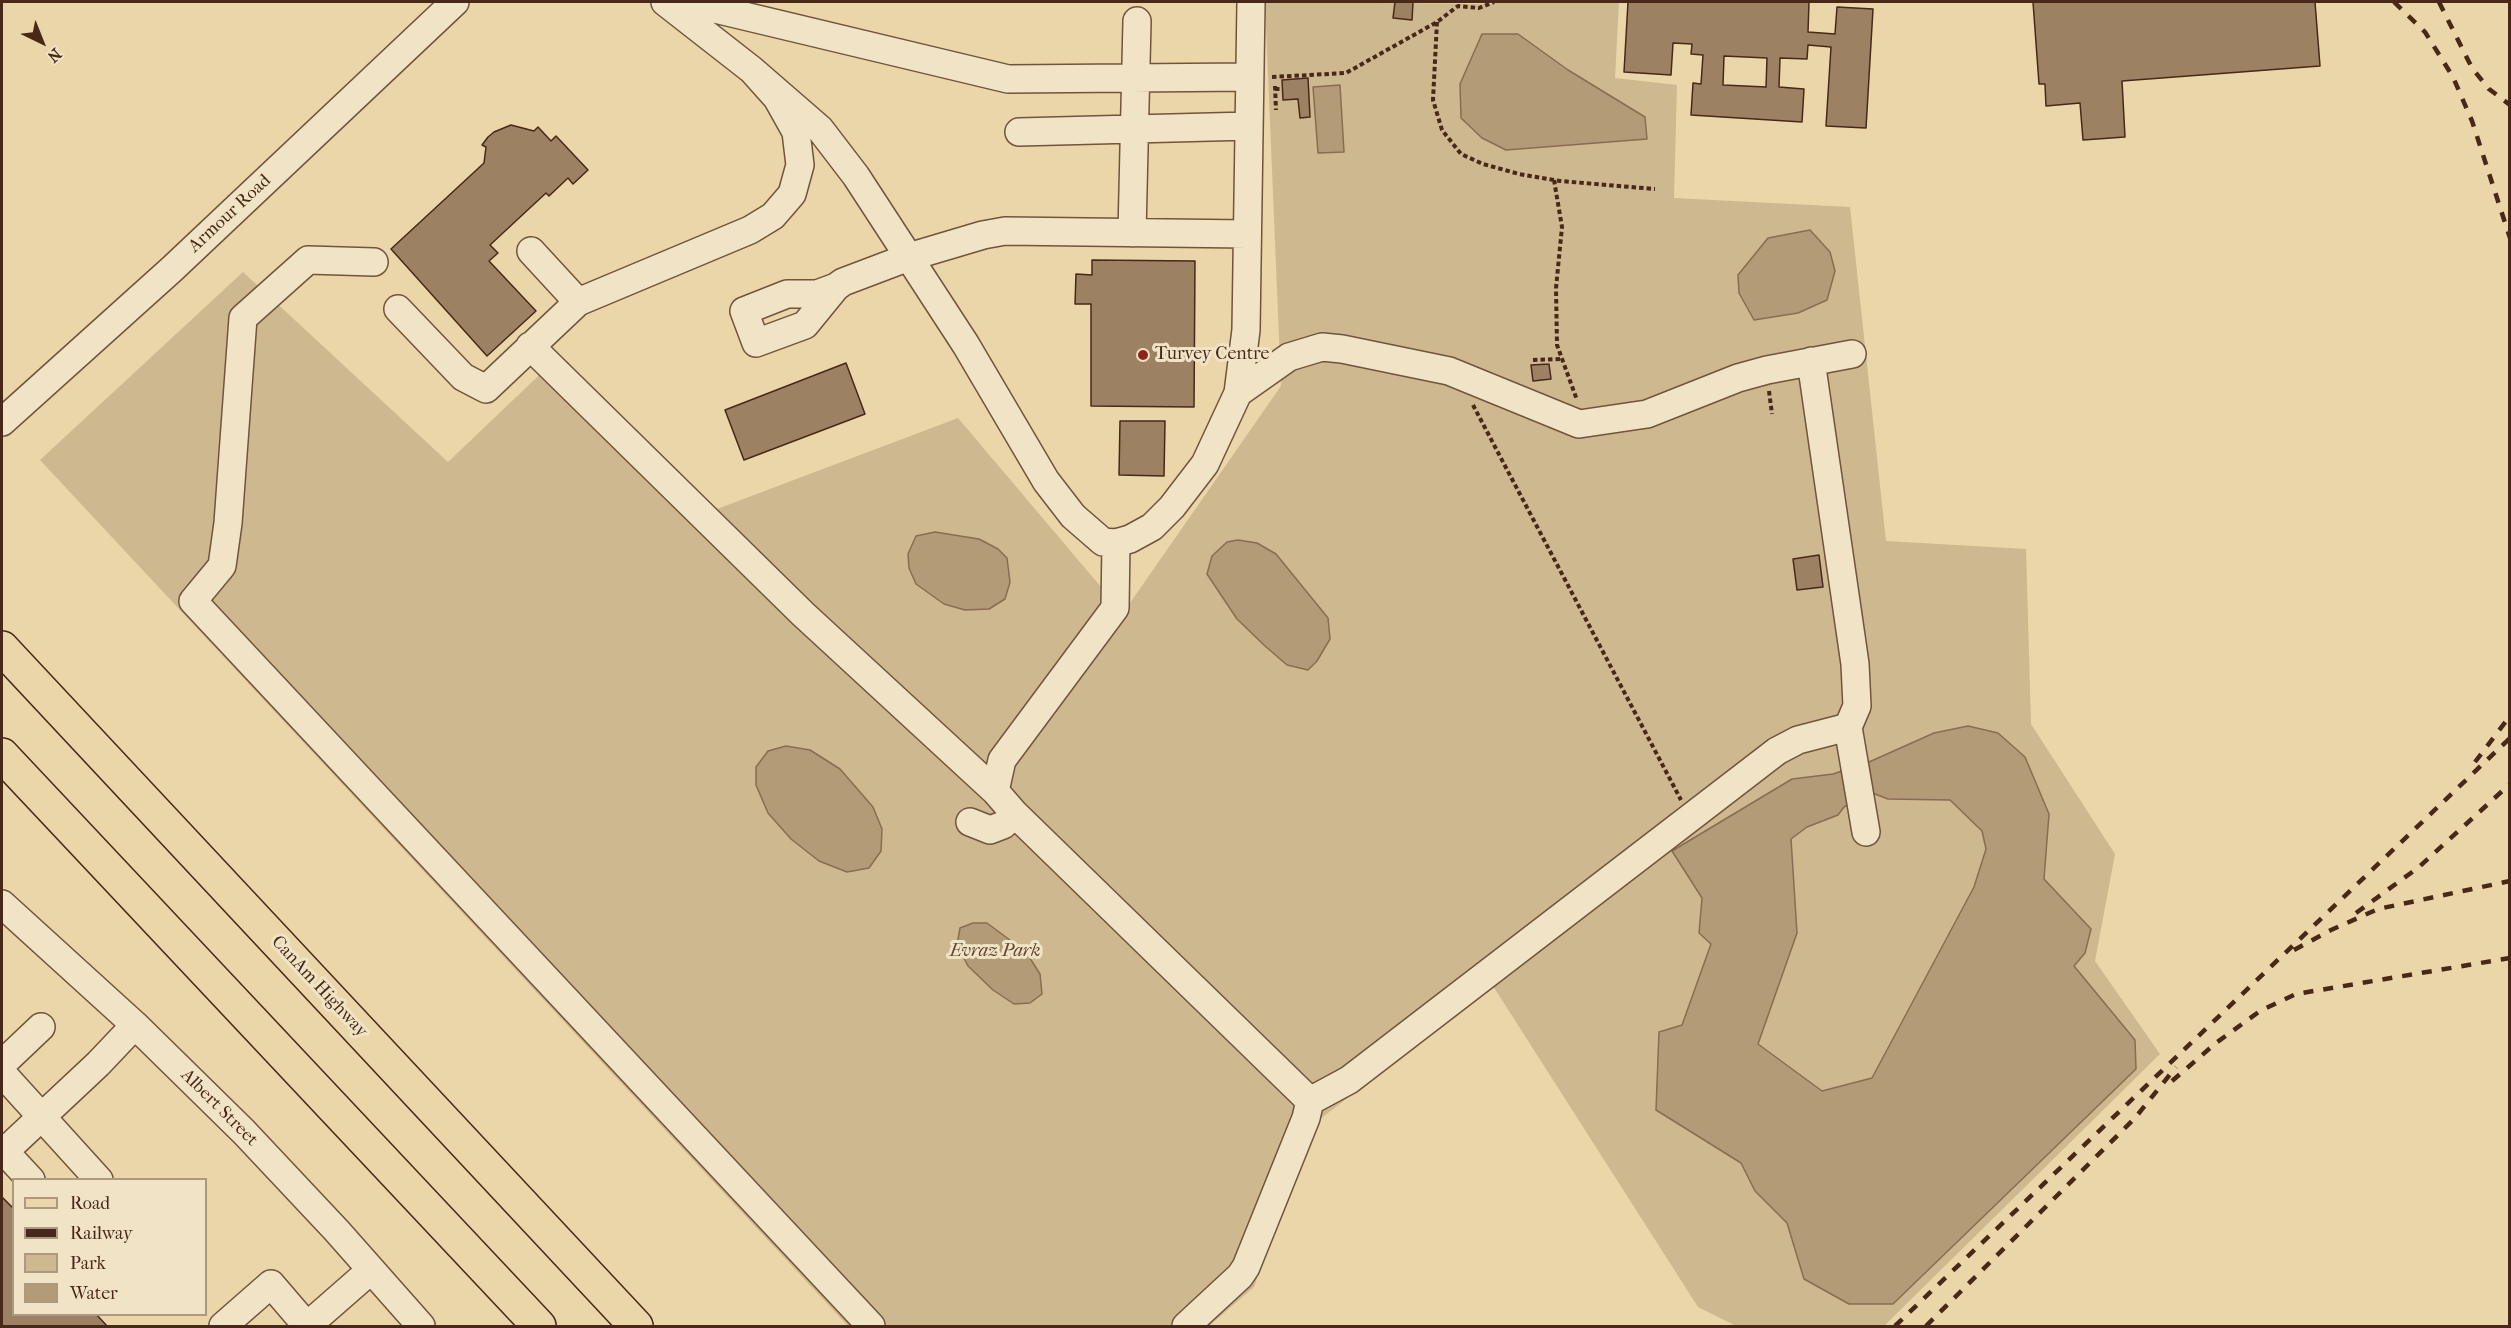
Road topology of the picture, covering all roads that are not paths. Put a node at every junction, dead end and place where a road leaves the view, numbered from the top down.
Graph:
1 (455, 2) edge
2 (665, 2) edge
3 (686, 2) edge
4 (1251, 2) edge
5 (1137, 21) dead end
6 (752, 70) junction
7 (1262, 77) junction
8 (1135, 78) junction
9 (1249, 126) junction
10 (1134, 129) junction
11 (1019, 132) dead end
12 (1132, 233) junction
13 (1247, 234) junction
14 (531, 250) dead end
15 (909, 257) junction
16 (374, 262) dead end
17 (836, 287) dead end
18 (578, 302) junction
19 (398, 309) dead end
20 (530, 346) junction
21 (1852, 354) dead end
22 (1811, 361) junction
23 (1238, 393) junction
24 (2, 422) edge
25 (1116, 543) junction
26 (2, 648) edge
27 (1848, 727) junction
28 (2, 755) edge
29 (995, 791) junction
30 (1015, 814) junction
31 (970, 822) dead end
32 (1865, 827) dead end
33 (2, 904) edge
34 (135, 1025) junction
35 (41, 1026) dead end
36 (2, 1064) edge
37 (2, 1073) edge
38 (1310, 1101) junction
39 (42, 1118) junction
40 (3, 1153) edge
41 (30, 1178) edge
42 (98, 1178) edge
43 (371, 1270) junction
44 (228, 1325) edge
45 (421, 1326) edge
46 (539, 1326) edge
47 (636, 1326) edge
48 (871, 1326) edge
49 (1186, 1326) edge

1 - 24 street, Armour Road
2 - 6 street
3 - 8 street
4 - 7 street
5 - 8 street
6 - 15 street
6 - 18 street
7 - 8 street
7 - 9 street
8 - 10 street
9 - 10 street
9 - 13 street
10 - 11 street
10 - 12 street
12 - 13 street
12 - 15 street
13 - 23 street
14 - 18 street
15 - 17 street
15 - 25 street
16 - 48 street
18 - 20 street
19 - 20 street
20 - 29 street
21 - 22 street
22 - 23 street
22 - 27 street
23 - 25 street
25 - 29 street
26 - 47 main road, CanAm Highway
27 - 32 street
27 - 38 street
28 - 46 main road
29 - 30 street
30 - 31 street
30 - 38 street
33 - 34 street, Albert Street
34 - 39 street
34 - 43 street, Albert Street
35 - 36 street
37 - 39 street
38 - 49 street
39 - 40 street
39 - 42 street
40 - 41 street
43 - 44 street
43 - 45 street, Albert Street

